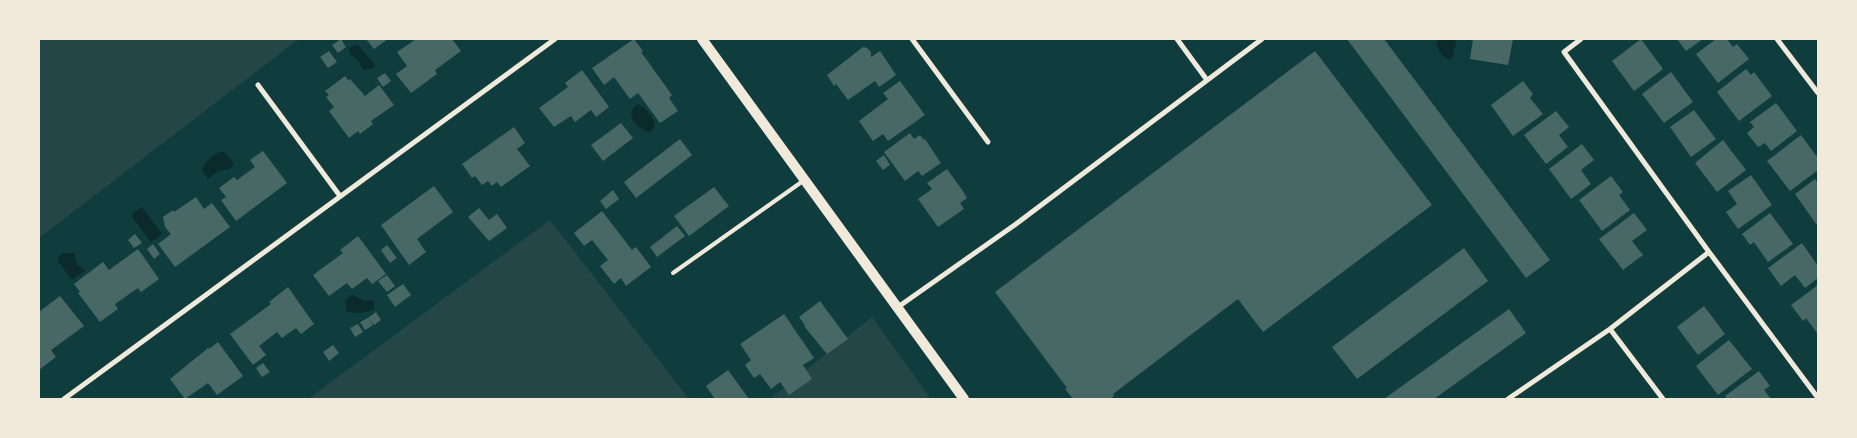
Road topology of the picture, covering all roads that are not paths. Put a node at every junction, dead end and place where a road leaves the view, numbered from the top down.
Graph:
1 (555, 39) edge
2 (702, 39) edge
3 (912, 39) edge
4 (1177, 39) edge
5 (1262, 39) edge
6 (1581, 39) edge
7 (1777, 39) edge
8 (1207, 80) junction
9 (258, 85) dead end
10 (1818, 93) edge
11 (988, 142) dead end
12 (805, 180) junction
13 (340, 196) junction
14 (1708, 252) junction
15 (673, 273) dead end
16 (898, 307) junction
17 (1610, 329) junction
18 (1818, 398) edge
19 (64, 399) edge
20 (964, 399) edge
21 (1508, 399) edge
22 (1663, 399) edge

1 - 13 street
2 - 12 main road
3 - 11 street
4 - 8 street
5 - 8 street
6 - 14 street
7 - 10 street
8 - 16 street
9 - 13 street
12 - 15 lane
12 - 16 main road
13 - 19 street
14 - 17 street
14 - 18 street
16 - 20 main road
17 - 21 street
17 - 22 street

